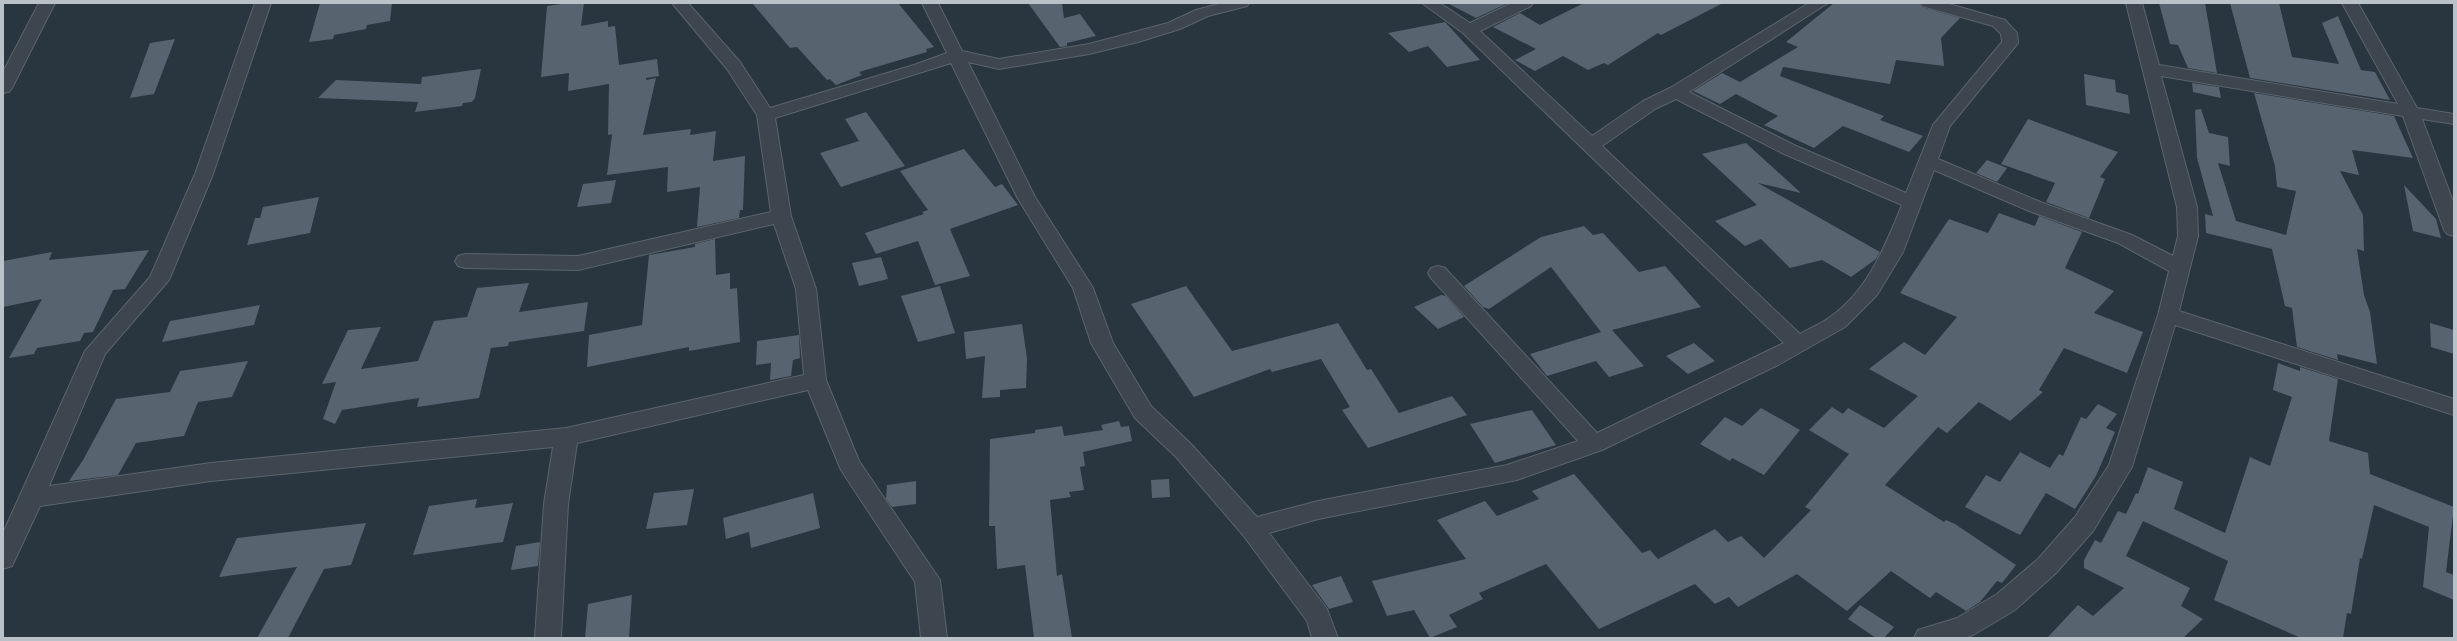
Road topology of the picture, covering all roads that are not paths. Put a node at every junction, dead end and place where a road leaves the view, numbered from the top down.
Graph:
1 (46, 3) edge
2 (263, 3) edge
3 (680, 3) edge
4 (930, 3) edge
5 (1241, 3) edge
6 (1430, 3) edge
7 (1524, 3) edge
8 (1820, 3) edge
9 (1928, 3) edge
10 (2134, 3) edge
11 (2350, 3) edge
12 (1198, 8) edge
13 (1469, 30) junction
14 (957, 55) junction
15 (2152, 69) junction
16 (3, 88) edge
17 (1676, 92) junction
18 (2410, 111) junction
19 (766, 115) junction
20 (2454, 119) edge
21 (1590, 146) junction
22 (1928, 161) junction
23 (1913, 203) junction
24 (781, 216) junction
25 (2454, 230) edge
26 (464, 261) dead end
27 (2180, 268) junction
28 (1438, 273) dead end
29 (2168, 315) junction
30 (1798, 344) junction
31 (816, 380) junction
32 (2454, 407) edge
33 (566, 437) junction
34 (1594, 444) junction
35 (32, 498) junction
36 (1252, 528) junction
37 (3, 559) edge
38 (548, 638) edge
39 (934, 638) edge
40 (1325, 638) edge
41 (1927, 638) edge

1 - 16 street
2 - 35 street
3 - 19 street
4 - 14 street
5 - 12 street
6 - 13 street
7 - 13 street
8 - 17 street
9 - 22 street
10 - 15 street
11 - 18 street
12 - 14 street
13 - 21 street
14 - 19 street
14 - 36 street
15 - 18 street
15 - 27 street
17 - 21 street
17 - 23 street
18 - 20 street
18 - 25 street
19 - 24 street
21 - 30 street
22 - 23 street
22 - 27 street
23 - 30 street
24 - 26 street
24 - 31 street
27 - 29 street
28 - 34 street
29 - 32 street
29 - 41 street
30 - 34 street
31 - 33 street
31 - 39 street
33 - 35 street
33 - 38 street
34 - 36 street
35 - 37 street
36 - 40 street

